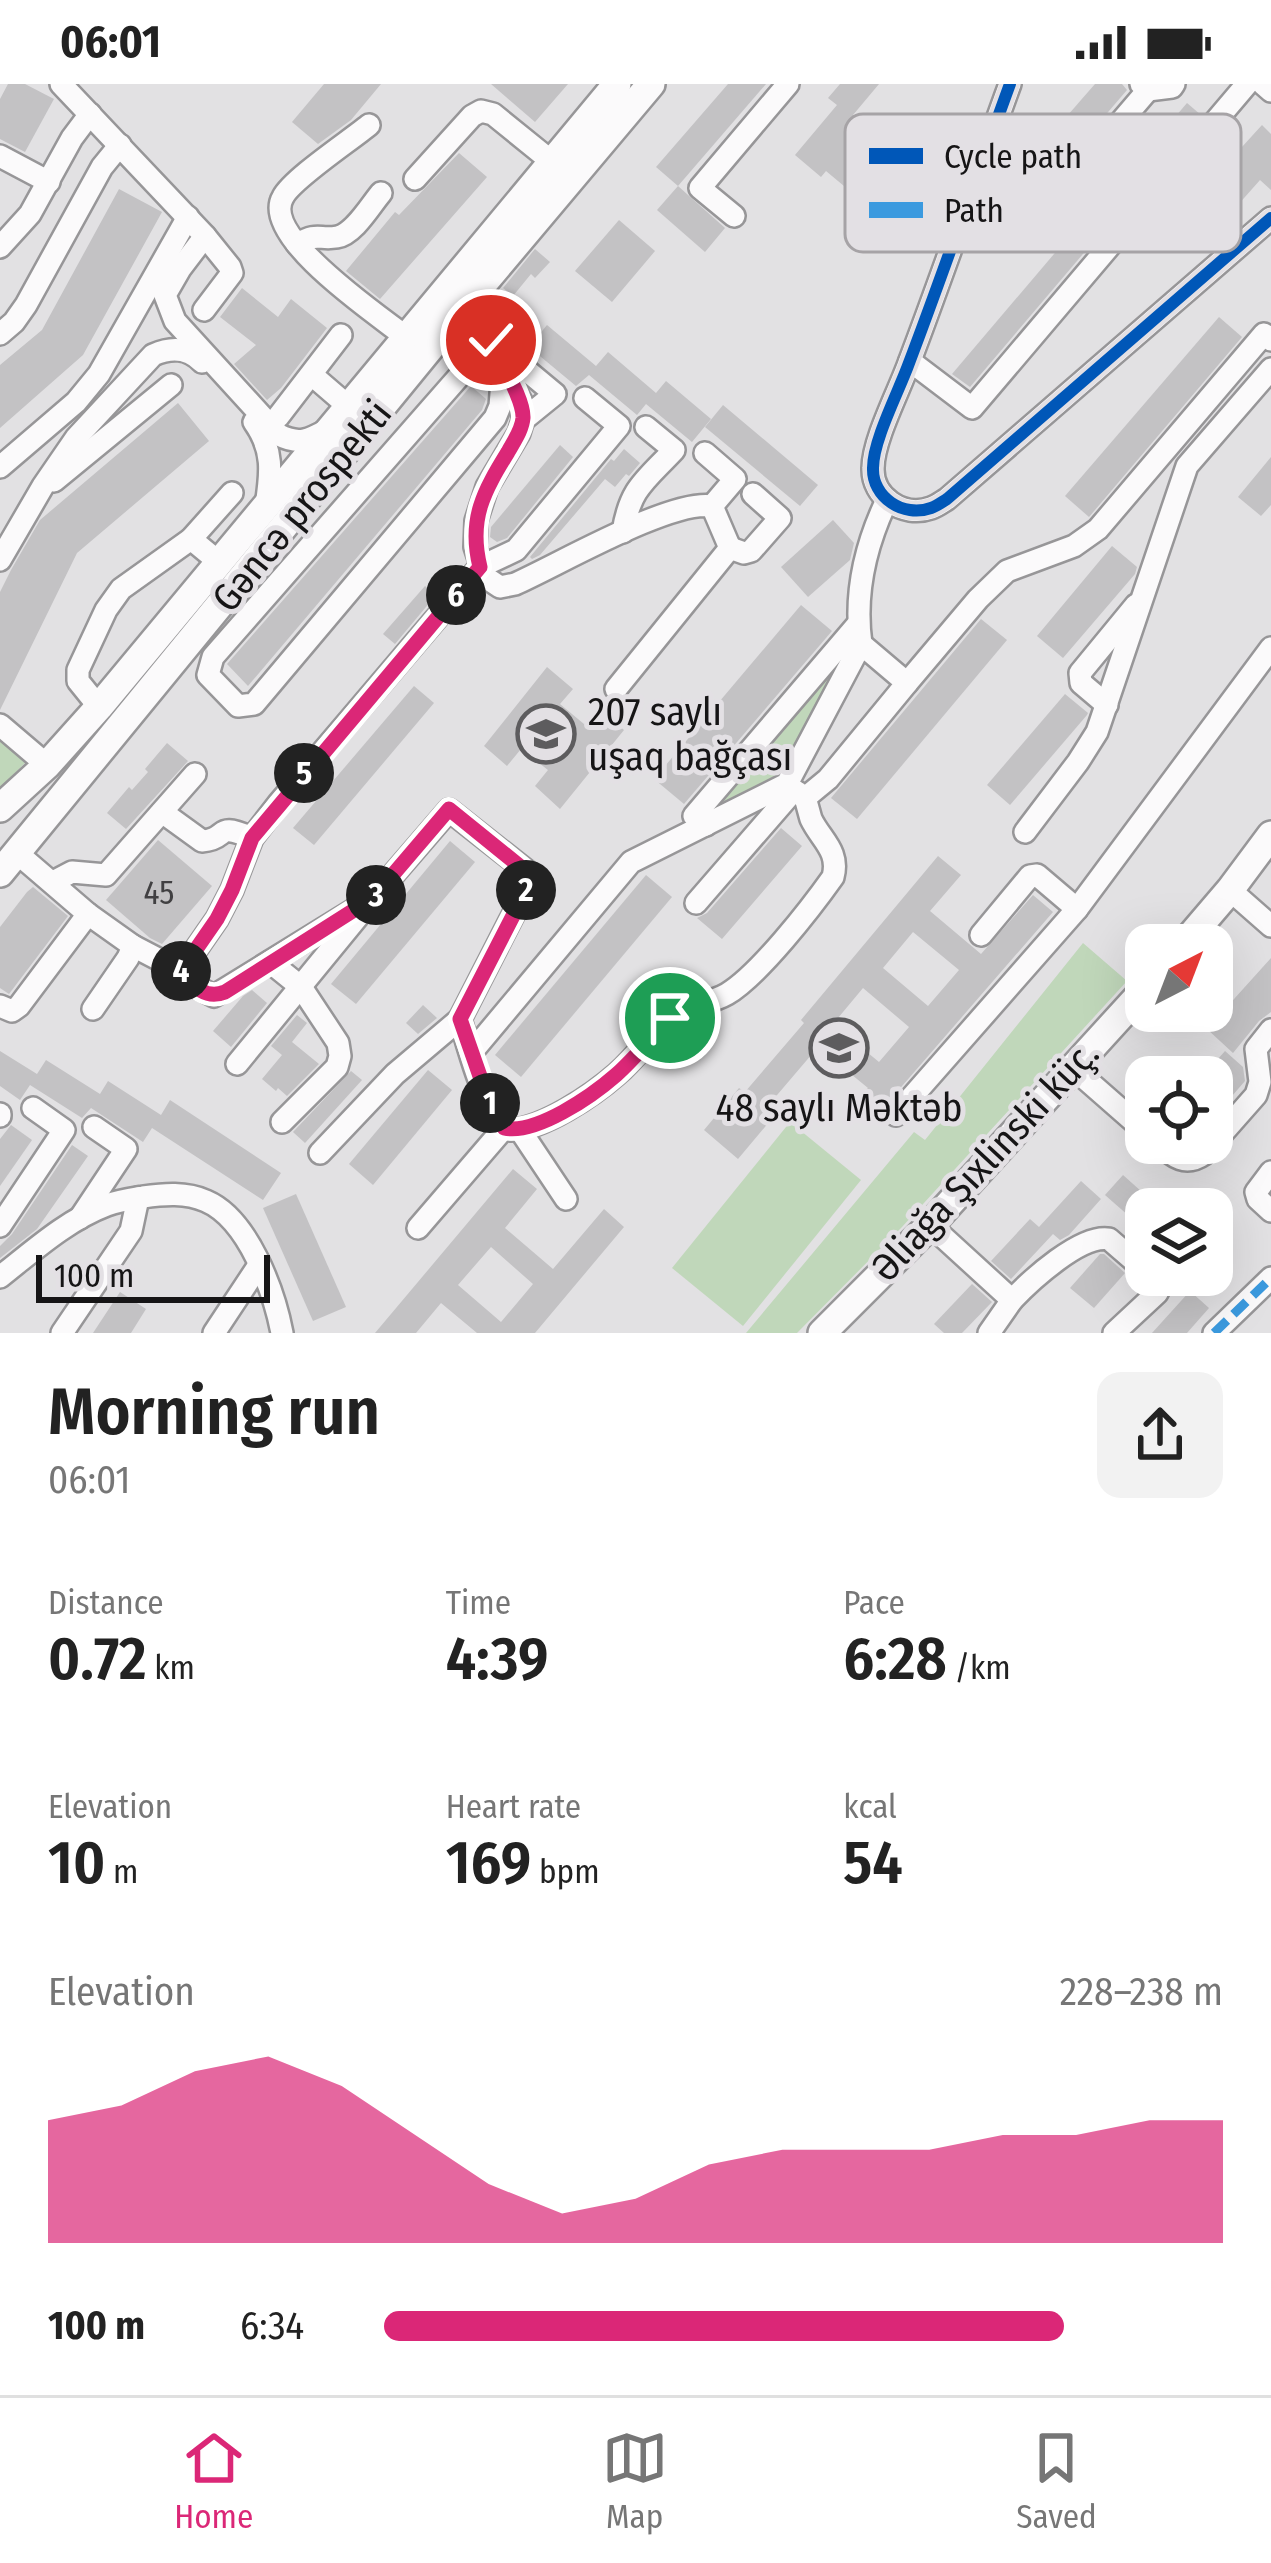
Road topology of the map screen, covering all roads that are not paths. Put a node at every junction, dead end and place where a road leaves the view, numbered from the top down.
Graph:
1 (61, 84) edge
2 (617, 84) edge
3 (651, 84) edge
4 (788, 84) edge
5 (1010, 84) edge
6 (1174, 84) edge
7 (1247, 84) edge
8 (1263, 84) edge
9 (1144, 87) edge
10 (1271, 91) edge
11 (90, 114) junction
12 (999, 114) edge
13 (1123, 114) edge
14 (1221, 114) edge
15 (369, 125) dead end
16 (120, 145) junction
17 (0, 156) edge
18 (551, 161) junction
19 (415, 178) dead end
20 (49, 182) junction
21 (381, 194) dead end
22 (734, 216) dead end
23 (188, 218) junction
24 (1271, 218) edge
25 (4, 233) edge
26 (205, 236) junction
27 (297, 244) junction
28 (1241, 244) edge
29 (949, 252) edge
30 (1104, 252) edge
31 (1232, 252) edge
32 (466, 304) junction
33 (204, 310) dead end
34 (0, 334) edge
35 (341, 335) dead end
36 (406, 337) junction
37 (491, 340) junction
38 (1271, 340) edge
39 (910, 362) junction
40 (514, 369) junction
41 (1271, 369) edge
42 (312, 375) junction
43 (171, 385) dead end
44 (585, 398) dead end
45 (76, 402) junction
46 (349, 406) junction
47 (278, 417) dead end
48 (523, 419) junction
49 (646, 427) dead end
50 (330, 428) junction
51 (76, 438) junction
52 (705, 453) dead end
53 (0, 467) edge
54 (43, 486) junction
55 (232, 493) dead end
56 (753, 494) dead end
57 (886, 500) junction
58 (266, 506) junction
59 (712, 506) junction
60 (623, 532) junction
61 (191, 539) junction
62 (730, 548) junction
63 (0, 560) edge
64 (220, 563) junction
65 (480, 567) junction
66 (1144, 596) junction
67 (860, 634) junction
68 (1271, 648) edge
69 (908, 683) junction
70 (616, 689) dead end
71 (1107, 705) junction
72 (99, 707) junction
73 (0, 725) edge
74 (47, 765) junction
75 (195, 774) dead end
76 (796, 790) junction
77 (0, 808) edge
78 (162, 812) junction
79 (706, 825) junction
80 (1025, 832) dead end
81 (1271, 835) edge
82 (252, 838) junction
83 (9, 863) edge
84 (53, 882) junction
85 (1231, 890) junction
86 (373, 898) junction
87 (696, 903) dead end
88 (1077, 909) junction
89 (88, 914) junction
90 (1201, 924) edge
91 (1271, 926) edge
92 (981, 935) dead end
93 (133, 946) junction
94 (270, 962) junction
95 (181, 971) junction
96 (302, 987) junction
97 (0, 1006) edge
98 (93, 1009) dead end
99 (1125, 1011) edge
100 (460, 1019) junction
101 (1271, 1030) edge
102 (471, 1053) junction
103 (237, 1064) dead end
104 (1073, 1068) junction
105 (33, 1108) dead end
106 (1125, 1114) edge
107 (896, 1115) dead end
108 (1233, 1121) edge
109 (282, 1122) dead end
110 (94, 1127) dead end
111 (512, 1129) junction
112 (320, 1153) dead end
113 (1271, 1172) edge
114 (138, 1198) junction
115 (566, 1199) dead end
116 (1271, 1210) edge
117 (80, 1218) junction
118 (0, 1226) edge
119 (929, 1226) junction
120 (418, 1228) dead end
121 (1125, 1253) edge
122 (259, 1265) junction
123 (0, 1277) edge
124 (1271, 1278) edge
125 (1154, 1296) edge
126 (1012, 1300) junction
127 (62, 1333) edge
128 (214, 1333) edge
129 (282, 1333) edge
130 (822, 1333) edge
131 (989, 1333) edge
132 (1114, 1333) edge
133 (1214, 1333) edge

1 - 11 street
2 - 18 main road, Gəncə prospekti
3 - 32 main road, Gəncə prospekti
4 - 22 street
5 - 12 street
6 - 9 street
7 - 14 street
8 - 10 street
9 - 13 street
11 - 16 street
11 - 20 street
15 - 27 street
16 - 23 street
16 - 34 street
17 - 20 street
18 - 19 street
18 - 36 main road, Gəncə prospekti
20 - 25 street
21 - 27 street
23 - 26 street
23 - 45 street
24 - 28 street
26 - 33 street
26 - 50 street
27 - 36 street
29 - 39 street
30 - 39 street
31 - 57 street
32 - 37 street
32 - 83 main road, Gəncə prospekti
35 - 42 street
36 - 46 main road, Gəncə prospekti
37 - 40 street
37 - 40 street
38 - 69 street
39 - 57 street
40 - 48 street
40 - 48 street
41 - 66 street
42 - 46 street
42 - 47 street
43 - 54 street
44 - 65 street
45 - 51 street
45 - 53 street
46 - 50 main road, Gəncə prospekti
48 - 65 street
49 - 60 street
50 - 58 main road, Gəncə prospekti
51 - 54 street
51 - 58 street
52 - 59 street
54 - 63 street
55 - 61 street
56 - 62 street
57 - 67 street
58 - 64 main road, Gəncə prospekti
59 - 60 street
59 - 62 street
60 - 65 street
61 - 64 street
61 - 72 street
62 - 70 street
64 - 72 main road, Gəncə prospekti
65 - 82 street
66 - 71 street
66 - 71 street
67 - 69 street
67 - 76 street
67 - 79 street
68 - 88 street
69 - 76 street
71 - 80 street
72 - 74 main road, Gəncə prospekti
73 - 74 street
74 - 77 main road, Gəncə prospekti
75 - 78 street
76 - 79 street
76 - 87 street
76 - 111 street
78 - 82 street
78 - 84 street
79 - 102 street
81 - 85 main road
82 - 95 street
83 - 84 street
84 - 89 street
85 - 90 main road
85 - 91 street
86 - 94 street
86 - 96 street
86 - 100 street
88 - 92 street
88 - 107 street
89 - 93 street
89 - 97 street
93 - 95 street
93 - 98 street
94 - 95 street
94 - 96 street
96 - 103 street
96 - 109 street
99 - 104 main road, Əliağa Şıxlinski küç.
100 - 102 street
100 - 112 street
101 - 108 street
102 - 111 street
104 - 106 street
104 - 119 main road, Əliağa Şıxlinski küç.
105 - 118 street
110 - 117 street
111 - 115 street
111 - 120 street
113 - 116 street
114 - 117 street
114 - 122 street
114 - 127 street
117 - 123 street
119 - 126 street
119 - 130 main road, Əliağa Şıxlinski küç.
121 - 126 street
122 - 128 street
122 - 129 street
124 - 133 street
125 - 132 street
126 - 131 street

